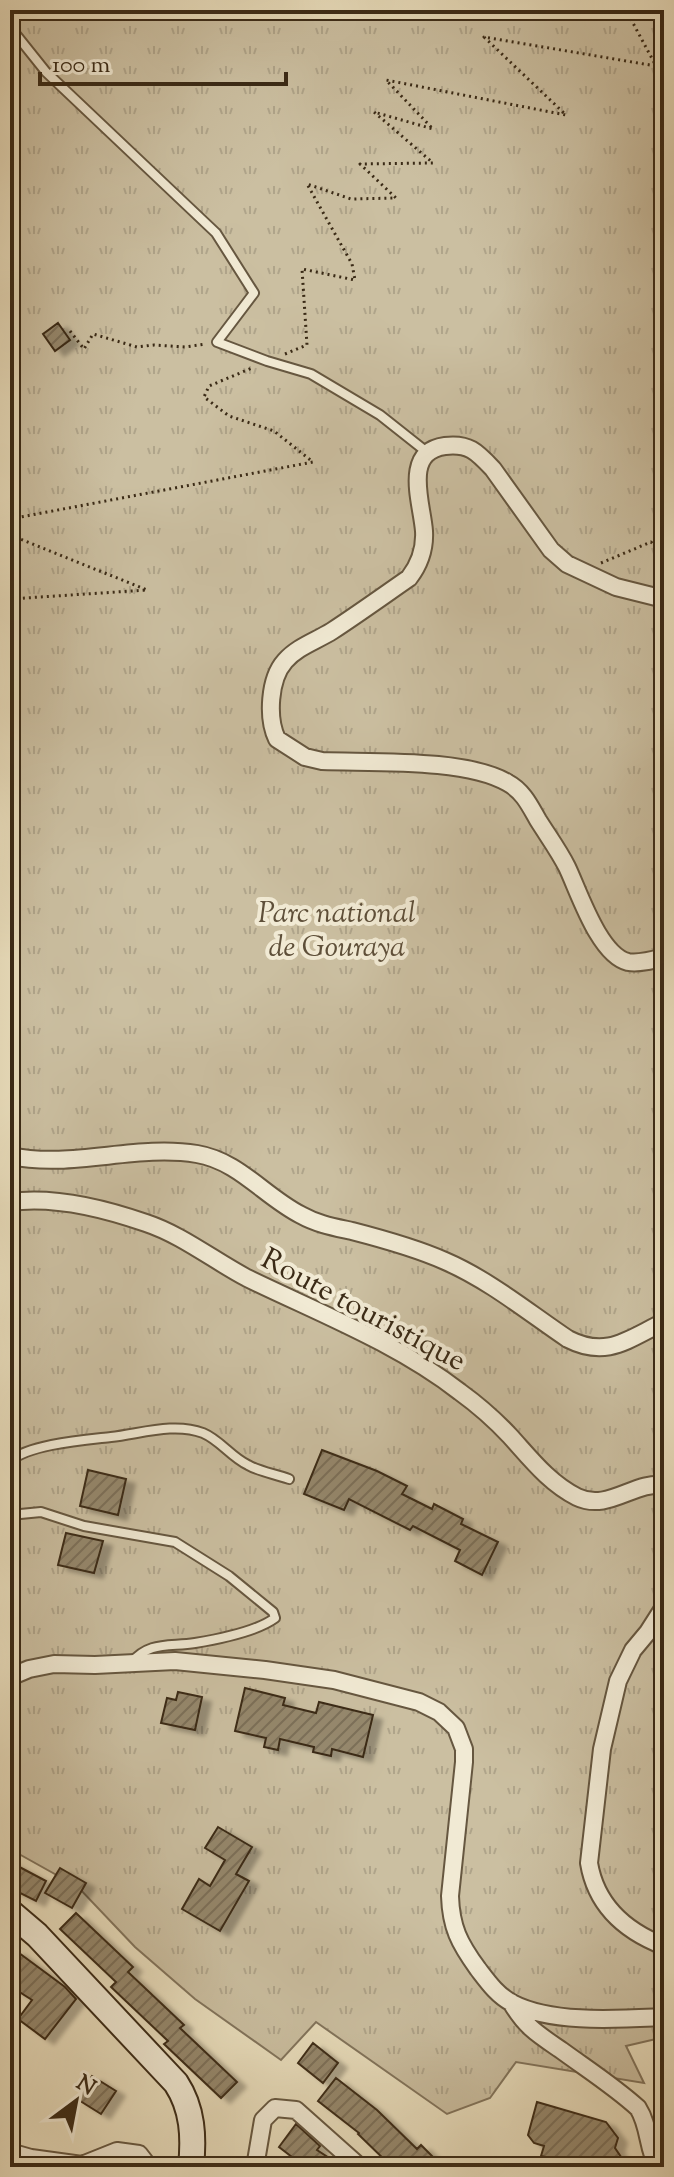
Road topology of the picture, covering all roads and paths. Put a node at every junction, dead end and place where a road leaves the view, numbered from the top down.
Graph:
1 (626, 10) edge
2 (10, 27) edge
3 (656, 66) junction
4 (664, 68) edge
5 (70, 331) dead end
6 (217, 342) junction
7 (267, 361) junction
8 (428, 453) junction
9 (10, 519) edge
10 (10, 535) edge
11 (664, 556) edge
12 (591, 577) junction
13 (10, 599) edge
14 (664, 599) edge
15 (664, 957) edge
16 (10, 1156) edge
17 (10, 1202) edge
18 (664, 1322) edge
19 (10, 1461) edge
20 (289, 1479) dead end
21 (664, 1485) edge
22 (10, 1515) edge
23 (664, 1607) edge
24 (131, 1663) junction
25 (10, 1677) edge
26 (10, 1912) edge
27 (664, 1946) edge
28 (511, 2002) junction
29 (664, 2017) edge
30 (10, 2152) edge
31 (259, 2166) edge
32 (149, 2167) edge
33 (191, 2167) edge
34 (360, 2167) edge
35 (658, 2167) edge

1 - 3 path
2 - 6 lane
3 - 4 path
3 - 7 path
5 - 6 path
6 - 7 lane
7 - 8 lane
7 - 9 path
8 - 12 street
8 - 15 street
10 - 13 path
11 - 12 path
12 - 14 street
16 - 18 street, Route touristique
17 - 21 street, Route touristique
19 - 20 lane
22 - 24 lane
23 - 27 street
24 - 25 street
24 - 28 street
26 - 33 main road
28 - 29 street
28 - 35 street
30 - 32 street
31 - 34 street

